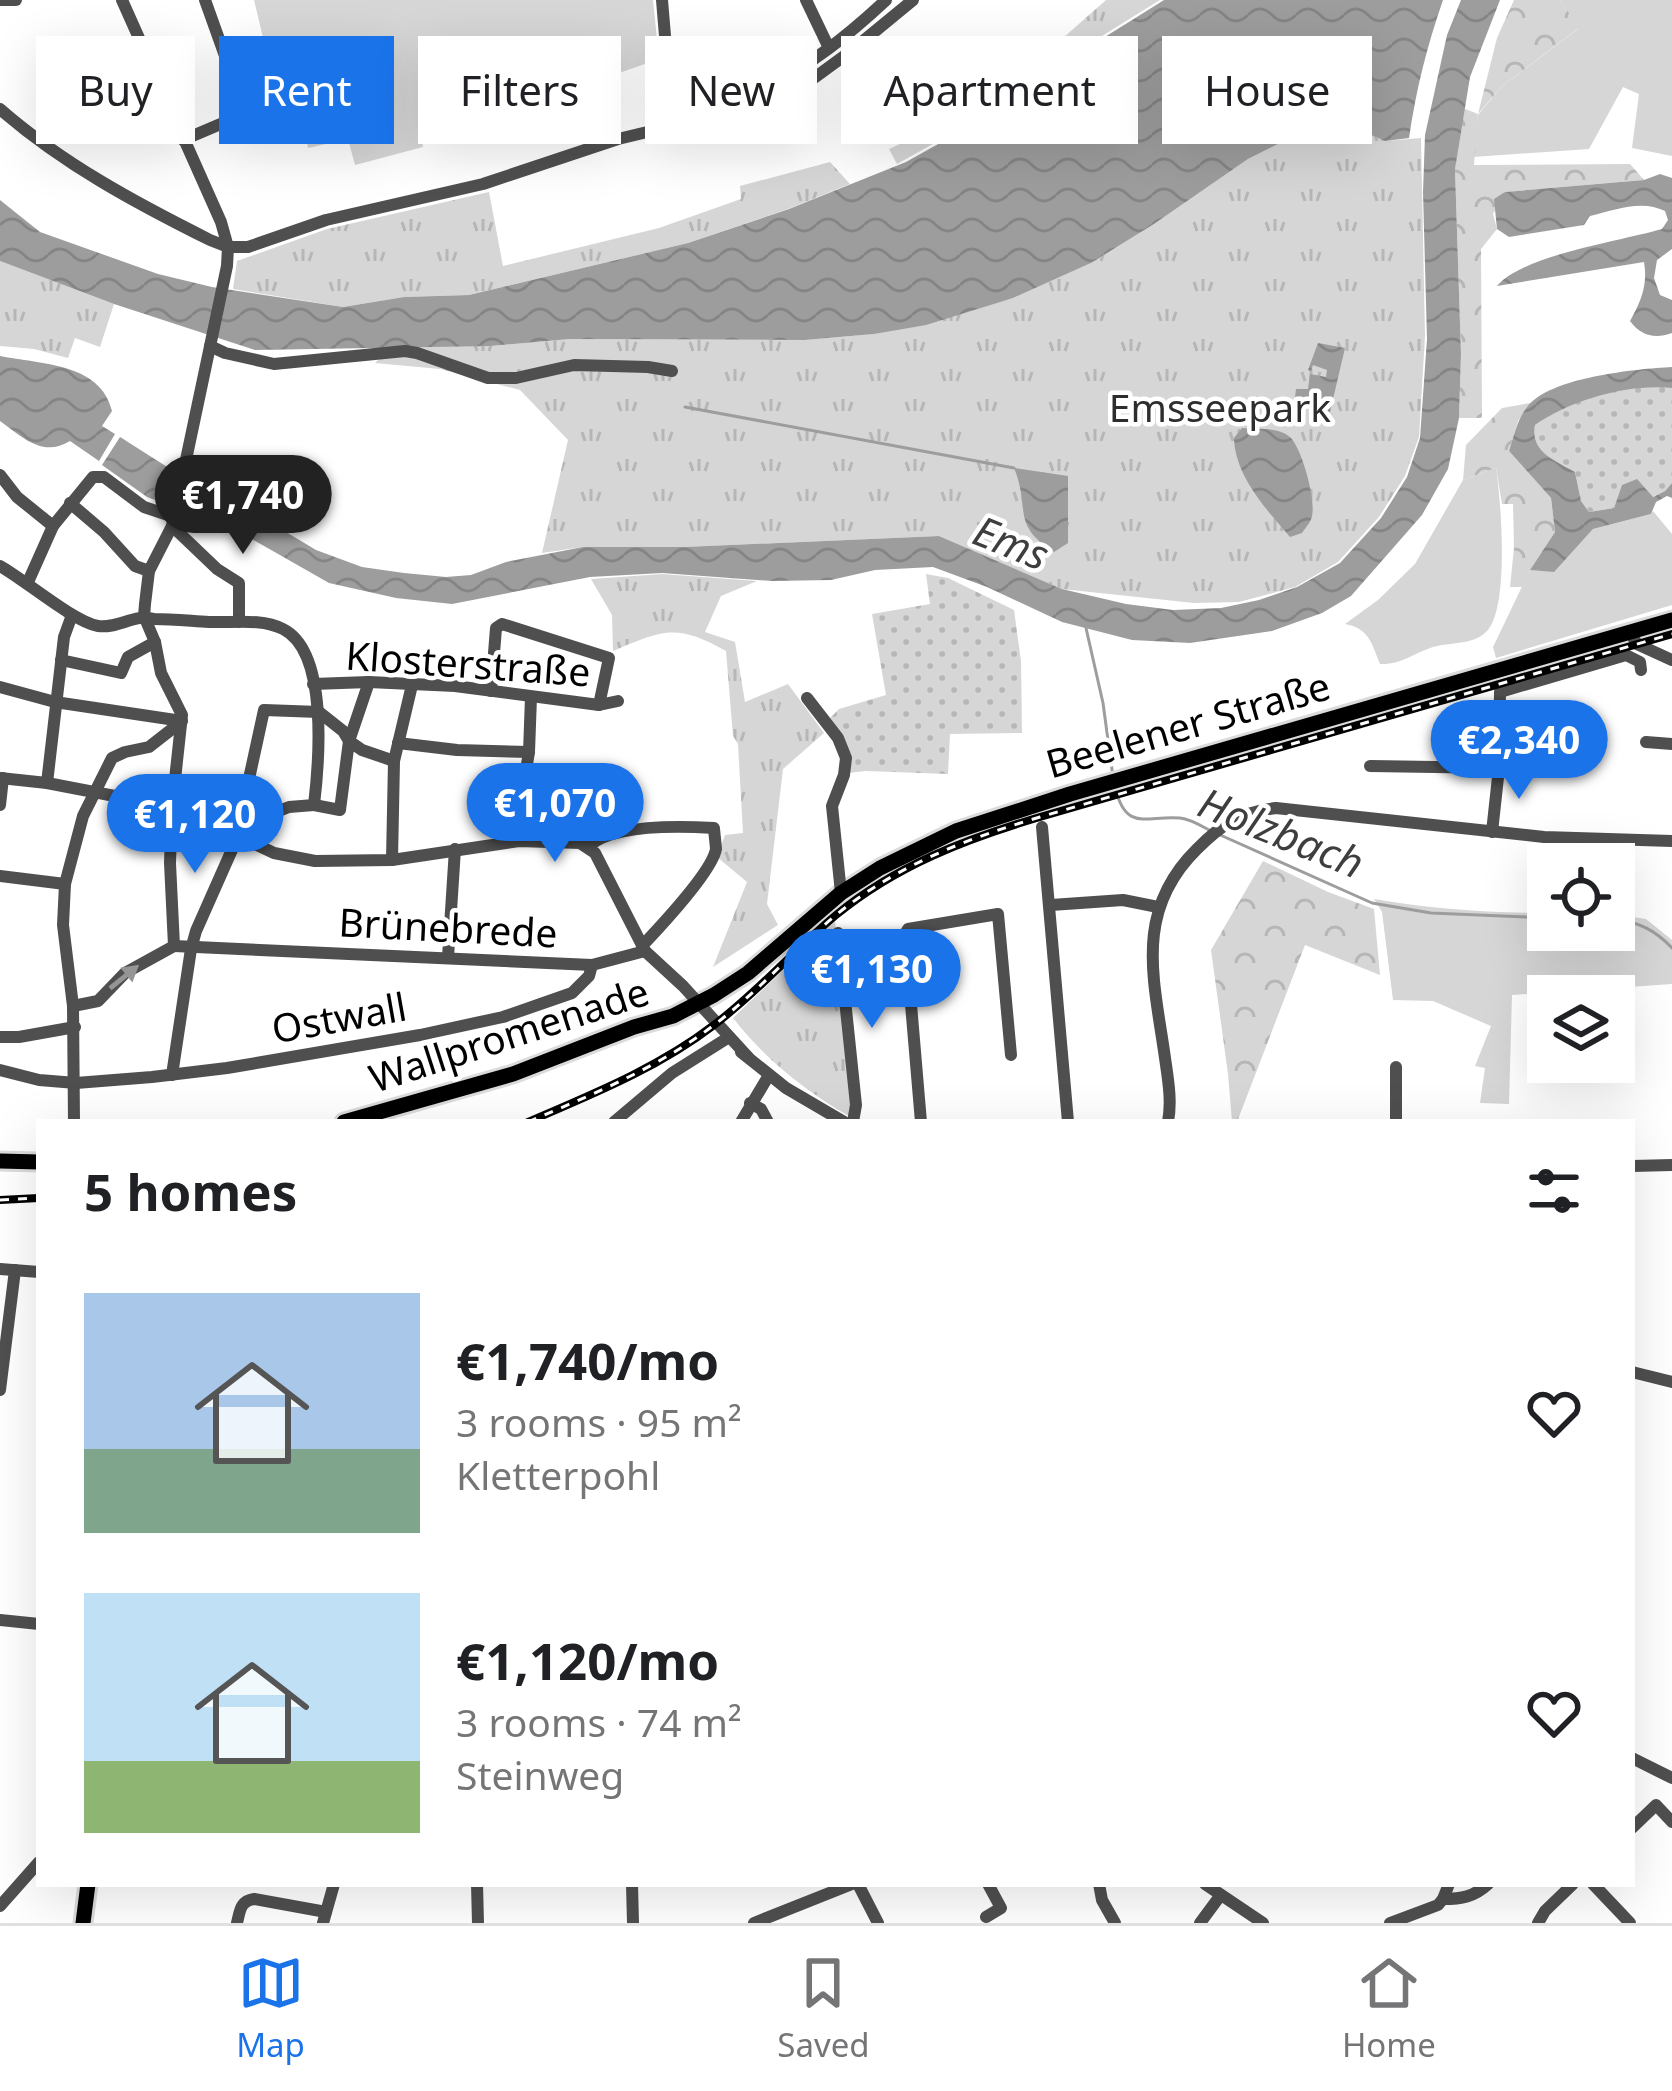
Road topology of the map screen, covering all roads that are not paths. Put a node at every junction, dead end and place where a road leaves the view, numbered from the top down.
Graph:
1 (0, 0) edge
2 (16, 0) edge
3 (122, 0) edge
4 (205, 0) edge
5 (662, 0) edge
6 (806, 0) edge
7 (886, 0) edge
8 (913, 0) edge
9 (138, 36) edge
10 (665, 36) edge
11 (829, 46) junction
12 (817, 54) edge
13 (817, 75) edge
14 (0, 109) edge
15 (645, 130) edge
16 (195, 135) edge
17 (186, 144) edge
18 (214, 203) junction
19 (190, 230) junction
20 (228, 247) junction
21 (210, 341) junction
22 (672, 371) dead end
23 (0, 475) edge
24 (70, 503) junction
25 (174, 517) junction
26 (53, 526) junction
27 (0, 566) edge
28 (149, 572) junction
29 (28, 582) junction
30 (72, 615) junction
31 (144, 616) junction
32 (1672, 620) edge
33 (239, 622) junction
34 (1630, 632) junction
35 (155, 641) junction
36 (61, 660) junction
37 (1672, 660) edge
38 (1641, 670) dead end
39 (369, 682) junction
40 (313, 684) junction
41 (412, 685) junction
42 (0, 687) edge
43 (491, 691) junction
44 (531, 697) junction
45 (807, 698) dead end
46 (618, 701) dead end
47 (55, 702) junction
48 (599, 705) junction
49 (319, 712) junction
50 (182, 721) junction
51 (349, 741) junction
52 (1646, 742) dead end
53 (398, 743) junction
54 (1672, 743) edge
55 (1579, 751) dead end
56 (529, 752) junction
57 (394, 761) junction
58 (1370, 766) dead end
59 (1499, 768) junction
60 (2, 781) edge
61 (46, 783) junction
62 (94, 792) junction
63 (314, 805) junction
64 (0, 806) edge
65 (172, 807) junction
66 (237, 827) junction
67 (1042, 827) dead end
68 (1492, 832) junction
69 (519, 841) junction
70 (1672, 841) edge
71 (589, 847) junction
72 (455, 850) junction
73 (392, 860) junction
74 (0, 876) edge
75 (65, 884) junction
76 (842, 893) junction
77 (1051, 905) junction
78 (1158, 908) junction
79 (838, 932) dead end
80 (174, 946) junction
81 (190, 949) junction
82 (643, 949) junction
83 (448, 957) junction
84 (592, 965) junction
85 (693, 1001) junction
86 (74, 1006) junction
87 (75, 1027) junction
88 (0, 1037) edge
89 (726, 1039) junction
90 (1011, 1055) dead end
91 (748, 1057) junction
92 (1396, 1067) dead end
93 (0, 1070) edge
94 (172, 1075) junction
95 (769, 1075) junction
96 (76, 1083) junction
97 (751, 1103) junction
98 (74, 1119) edge
99 (355, 1119) edge
100 (618, 1119) edge
101 (743, 1119) edge
102 (766, 1119) edge
103 (841, 1119) edge
104 (849, 1119) edge
105 (921, 1119) edge
106 (1068, 1119) edge
107 (1168, 1119) edge
108 (1396, 1119) edge
109 (0, 1161) edge
110 (36, 1162) edge
111 (1672, 1165) edge
112 (1635, 1166) edge
113 (0, 1269) edge
114 (15, 1270) junction
115 (36, 1272) edge
116 (1635, 1373) edge
117 (1672, 1382) edge
118 (0, 1390) edge
119 (0, 1620) edge
120 (36, 1624) edge
121 (1635, 1760) edge
122 (1672, 1778) edge
123 (1635, 1821) edge
124 (1672, 1822) edge
125 (36, 1865) edge
126 (88, 1887) edge
127 (333, 1887) edge
128 (478, 1887) edge
129 (632, 1887) edge
130 (848, 1887) edge
131 (857, 1887) edge
132 (990, 1887) edge
133 (1100, 1887) edge
134 (1209, 1887) edge
135 (1448, 1887) edge
136 (1485, 1887) edge
137 (1570, 1887) edge
138 (1595, 1887) edge
139 (1220, 1896) junction
140 (1443, 1900) junction
141 (0, 1906) edge
142 (324, 1918) edge
143 (776, 1920) edge
144 (983, 1921) edge
145 (83, 1923) edge
146 (237, 1923) edge
147 (478, 1923) edge
148 (633, 1923) edge
149 (754, 1923) edge
150 (878, 1923) edge
151 (1115, 1923) edge
152 (1200, 1923) edge
153 (1263, 1923) edge
154 (1390, 1923) edge
155 (1538, 1923) edge
156 (1630, 1923) edge

1 - 2 street
3 - 9 street
4 - 16 street
5 - 10 street
6 - 11 street
7 - 11 street
8 - 13 street
11 - 12 street
14 - 19 street
15 - 20 street
17 - 18 street
18 - 19 street
18 - 20 street
19 - 20 street
20 - 21 street
21 - 22 street
21 - 25 street
23 - 26 street
24 - 25 street
24 - 26 street
24 - 28 street
25 - 28 street
25 - 33 street
26 - 29 street
27 - 29 street
28 - 31 street
29 - 30 street
30 - 31 street
30 - 36 street
31 - 33 street
31 - 35 street
32 - 34 main road, Beelener Straße
33 - 40 street
34 - 37 street
34 - 76 main road, Beelener Straße
35 - 36 street
35 - 50 street
36 - 47 street
38 - 59 street
39 - 40 street, Klosterstraße
39 - 41 street, Klosterstraße
39 - 51 street
40 - 49 street
41 - 43 street, Klosterstraße
41 - 53 street
42 - 47 street
43 - 44 street, Klosterstraße
43 - 48 street
44 - 48 street, Klosterstraße
44 - 56 street
45 - 76 street
46 - 48 street, Klosterstraße
47 - 50 street
47 - 61 street
49 - 51 street
49 - 63 street
49 - 66 street
50 - 62 street
50 - 65 street
51 - 57 street
51 - 63 street
52 - 54 street
53 - 56 street
53 - 57 street
55 - 59 street
56 - 69 street
57 - 73 street
58 - 59 street
59 - 68 street
60 - 61 street
60 - 64 street
61 - 62 street
62 - 65 street
62 - 75 street
63 - 66 street
65 - 66 street
65 - 80 street
66 - 73 street
66 - 81 street
67 - 77 street
68 - 70 street
68 - 78 street
69 - 71 street
69 - 72 street
71 - 82 street
71 - 82 street
72 - 73 street
72 - 83 street
74 - 75 street
75 - 86 street
76 - 85 main road, Beelener Straße
77 - 78 street
77 - 106 street
78 - 107 street
79 - 104 street
80 - 81 street, Brünebrede
86 -> 80 street
81 - 83 street, Brünebrede
81 - 94 street
82 - 84 street, Brünebrede
82 - 85 street
83 - 84 street, Brünebrede
84 - 94 street, Ostwall
85 - 89 street
85 - 91 street
85 - 99 main road, Wallpromenade
86 - 87 street
87 - 88 street
87 - 96 street
89 - 91 street
89 - 100 street
90 - 105 street
91 - 95 street
92 - 108 street
93 - 96 street, Ostwall
94 - 96 street, Ostwall
95 - 97 street
95 - 103 street
96 - 98 street
97 - 101 street
97 - 102 street
109 - 110 main road
111 - 112 street
113 - 114 street
114 - 115 street
114 - 118 street
116 - 117 street
119 - 120 street
121 - 122 street
123 - 124 street
125 - 141 street
126 - 145 main road
127 - 142 street
128 - 147 street
129 - 148 street
130 - 143 street
131 - 150 street
132 - 144 street
133 - 151 street
134 - 139 street
135 - 140 street
136 - 140 street
137 - 155 street
138 - 156 street
139 - 152 street
139 - 153 street
140 - 154 street
142 - 146 street
143 - 149 street

